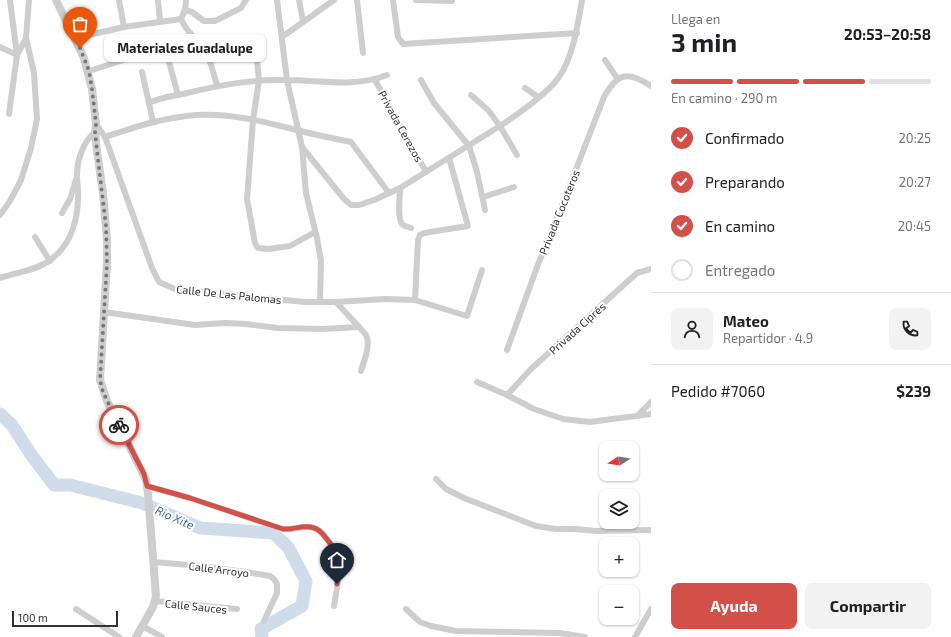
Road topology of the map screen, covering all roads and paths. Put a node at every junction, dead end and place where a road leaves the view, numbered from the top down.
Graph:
1 (10, 0) edge
2 (29, 0) edge
3 (56, 0) edge
4 (119, 0) edge
5 (158, 0) edge
6 (186, 0) edge
7 (246, 0) edge
8 (277, 0) edge
9 (299, 0) edge
10 (334, 0) edge
11 (357, 0) edge
12 (393, 0) edge
13 (416, 0) edge
14 (582, 0) edge
15 (452, 1) dead end
16 (185, 10) junction
17 (181, 19) junction
18 (160, 21) junction
19 (303, 21) junction
20 (124, 27) junction
21 (577, 33) junction
22 (192, 37) junction
23 (282, 37) junction
24 (26, 38) junction
25 (76, 38) junction
26 (0, 47) edge
27 (363, 53) dead end
28 (17, 55) junction
29 (133, 57) dead end
30 (257, 60) dead end
31 (605, 60) dead end
32 (89, 71) junction
33 (142, 72) dead end
34 (387, 75) dead end
35 (617, 78) junction
36 (259, 80) junction
37 (287, 80) junction
38 (375, 80) junction
39 (421, 80) dead end
40 (217, 85) junction
41 (651, 86) edge
42 (525, 88) dead end
43 (178, 95) junction
44 (471, 95) dead end
45 (538, 98) junction
46 (149, 103) junction
47 (10, 114) dead end
48 (253, 120) junction
49 (152, 122) junction
50 (500, 126) junction
51 (96, 128) junction
52 (299, 131) junction
53 (105, 137) junction
54 (469, 146) junction
55 (302, 147) junction
56 (517, 155) dead end
57 (449, 158) junction
58 (426, 172) junction
59 (77, 176) junction
60 (514, 186) dead end
61 (400, 188) junction
62 (389, 193) junction
63 (483, 198) junction
64 (485, 210) dead end
65 (62, 213) dead end
66 (0, 215) edge
67 (411, 228) dead end
68 (315, 232) junction
69 (35, 237) dead end
70 (50, 261) junction
71 (651, 269) edge
72 (482, 270) dead end
73 (0, 278) edge
74 (415, 300) junction
75 (320, 302) junction
76 (336, 302) junction
77 (104, 312) junction
78 (359, 327) junction
79 (507, 350) dead end
80 (362, 371) dead end
81 (477, 382) dead end
82 (507, 395) junction
83 (651, 402) edge
84 (651, 414) edge
85 (637, 416) junction
86 (436, 479) dead end
87 (148, 490) junction
88 (651, 530) edge
89 (153, 562) junction
90 (155, 601) junction
91 (334, 606) dead end
92 (76, 609) dead end
93 (406, 609) dead end
94 (237, 610) dead end
95 (651, 610) edge
96 (264, 621) dead end
97 (142, 626) junction
98 (119, 637) edge
99 (136, 637) edge
100 (162, 637) edge
101 (585, 637) edge
102 (635, 637) edge

1 - 28 street
2 - 24 street
3 - 25 street
4 - 20 street
5 - 18 street
6 - 16 street
7 - 16 street
8 - 23 street
9 - 19 street
10 - 19 street
11 - 27 street
12 - 21 street
13 - 15 street
14 - 21 street
16 - 17 street
17 - 18 street
17 - 22 street
18 - 20 street
19 - 23 street
20 - 25 street
21 - 45 street
22 - 40 street
22 - 43 street
23 - 37 street
24 - 28 street
24 - 66 street
25 - 32 street
26 - 28 street
28 - 47 street
29 - 32 street
30 - 36 street
31 - 35 street
32 - 51 street
33 - 46 street
34 - 38 street
35 - 41 street
35 - 79 street, Privada Cocoteros
36 - 37 street
36 - 40 street
36 - 48 street
37 - 38 street
37 - 52 street
38 - 58 street, Privada Cerezos
39 - 54 street
40 - 43 street
42 - 45 street
43 - 46 street
44 - 50 street
45 - 50 street
46 - 49 street
48 - 49 street
48 - 52 street
48 - 68 street
49 - 53 street
50 - 54 street
50 - 56 street
51 - 53 street, Calle De Las Palomas
51 - 59 street
51 - 77 street
52 - 55 street
52 - 62 street
53 - 75 street, Calle De Las Palomas
54 - 57 street
54 - 63 street
55 - 62 street
55 - 68 street
57 - 58 street
57 - 74 street
58 - 61 street
59 - 65 street
59 - 70 street
60 - 63 street
61 - 62 street
61 - 67 street
63 - 64 street
68 - 75 street
69 - 70 street
70 - 73 street
71 - 82 street, Privada Ciprés
72 - 74 street, Calle De Las Palomas
74 - 76 street, Calle De Las Palomas
75 - 76 street, Calle De Las Palomas
76 - 78 street
77 - 78 street
77 - 87 street
78 - 80 street
81 - 82 street
82 - 85 street
83 - 85 street
84 - 85 street
86 - 88 street
87 - 89 street
87 - 91 street
89 - 90 street
89 - 96 street, Calle Arroyo
90 - 94 street, Calle Sauces
90 - 97 street
92 - 98 street
93 - 101 street
95 - 102 street
97 - 99 street
97 - 100 street

